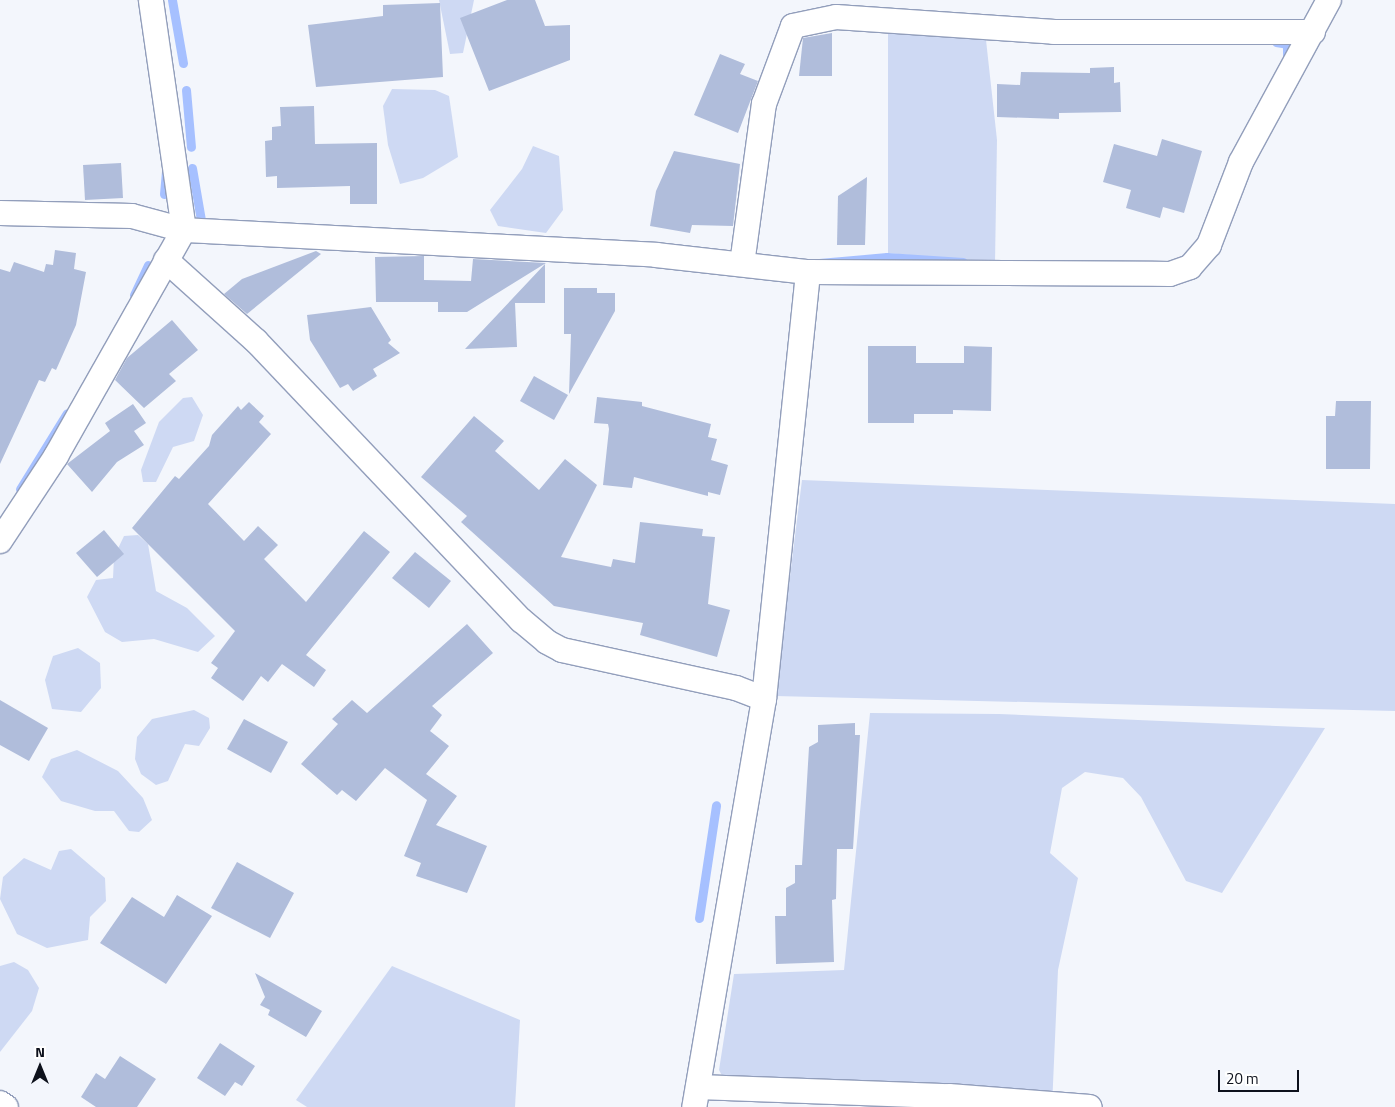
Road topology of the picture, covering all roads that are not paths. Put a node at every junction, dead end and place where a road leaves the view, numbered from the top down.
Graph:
1 (151, 0) edge
2 (1329, 0) edge
3 (1313, 32) junction
4 (0, 213) edge
5 (184, 230) junction
6 (166, 260) junction
7 (742, 264) junction
8 (808, 272) junction
9 (0, 542) edge
10 (764, 699) junction
11 (696, 1097) edge
12 (0, 1103) edge
13 (6, 1107) edge
14 (1090, 1107) edge

1 - 5 street
2 - 3 street
3 - 7 street
3 - 8 street
4 - 5 street
5 - 6 street
5 - 7 street
6 - 9 street
6 - 10 street
7 - 8 street
8 - 10 street
10 - 11 street
11 - 14 street
12 - 13 street

